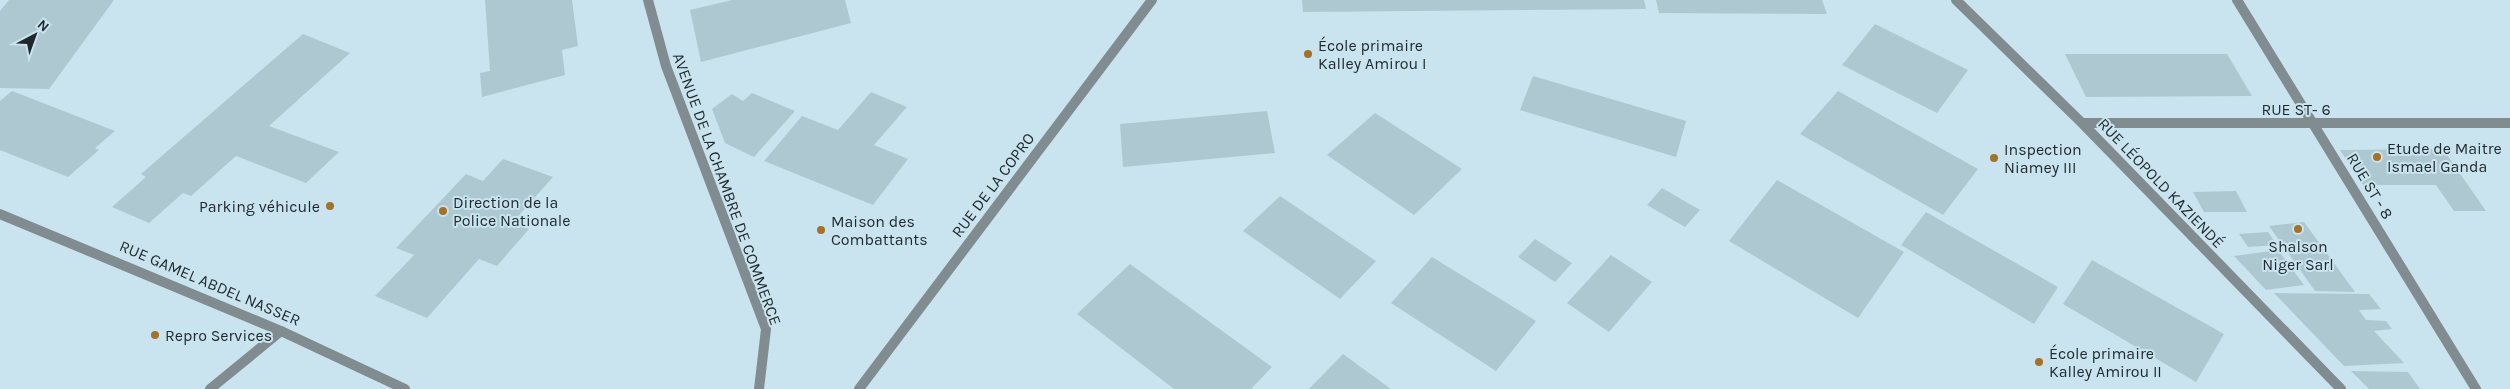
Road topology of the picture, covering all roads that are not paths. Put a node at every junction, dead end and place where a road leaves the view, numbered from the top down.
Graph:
1 (648, 0) edge
2 (1152, 0) edge
3 (1956, 0) edge
4 (2237, 0) edge
5 (2082, 123) junction
6 (2510, 123) edge
7 (2316, 124) junction
8 (0, 214) edge
9 (281, 330) junction
10 (210, 389) edge
11 (405, 389) edge
12 (759, 389) edge
13 (859, 389) edge
14 (2341, 389) edge
15 (2476, 389) edge

1 - 12 street, AVENUE DE LA CHAMBRE DE COMMERCE
2 - 13 street, RUE DE LA COPRO
3 - 5 street, RUE LÉOPOLD KAZIENDÉ
4 - 7 street, RUE ST - 8
5 - 7 street, RUE ST- 6
5 - 14 street, RUE LÉOPOLD KAZIENDÉ
6 - 7 street, RUE ST- 6
7 - 15 street, RUE ST - 8
8 - 9 street, RUE GAMEL ABDEL NASSER
9 - 10 street
9 - 11 street, RUE GAMEL ABDEL NASSER

